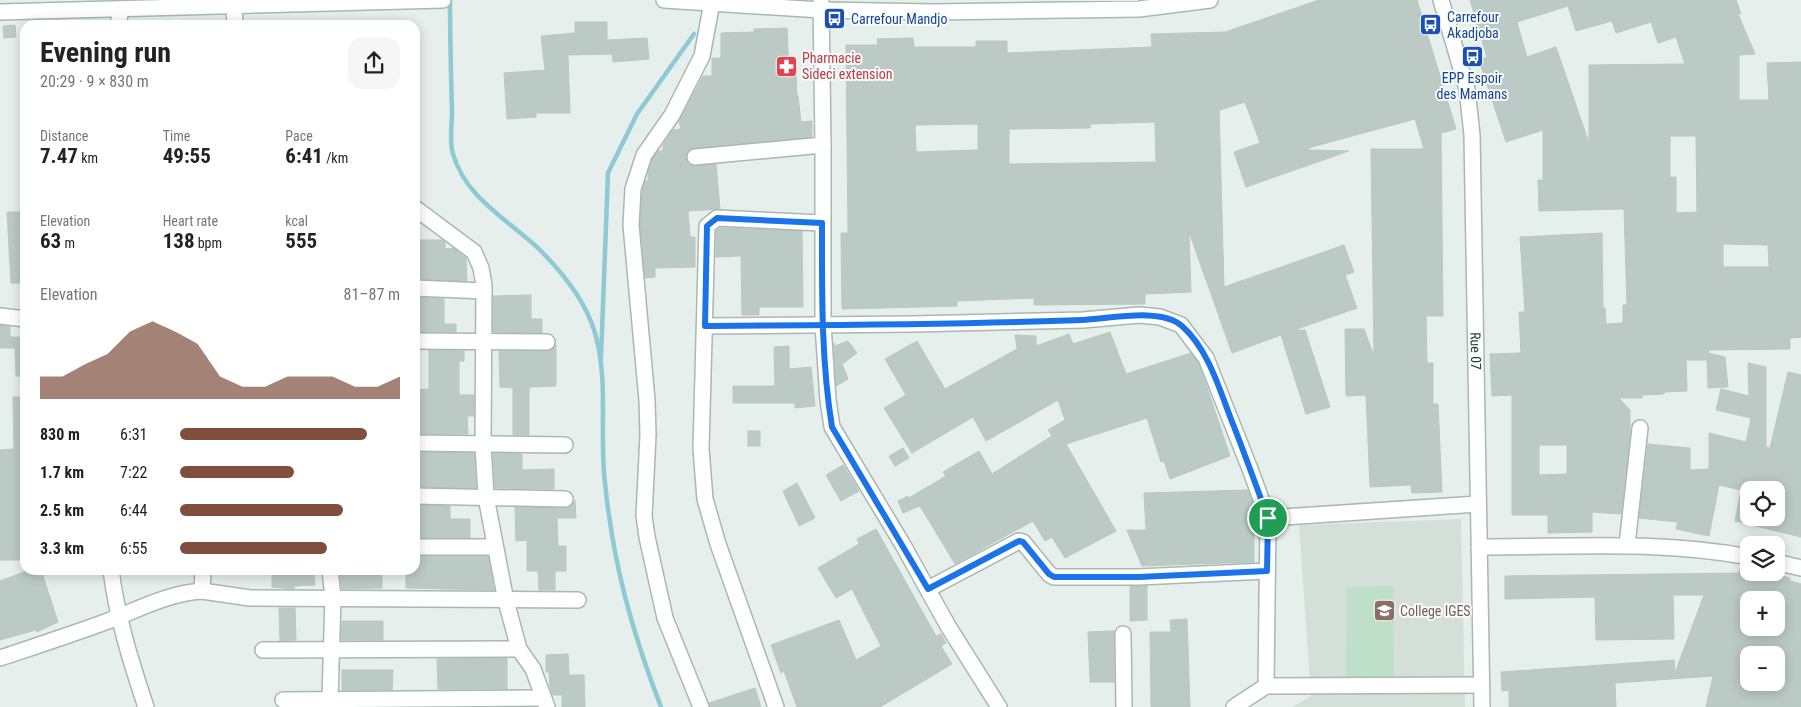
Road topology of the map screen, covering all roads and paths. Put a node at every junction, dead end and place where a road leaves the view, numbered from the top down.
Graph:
1 (432, 0) edge
2 (443, 0) edge
3 (664, 0) edge
4 (1210, 0) edge
5 (1442, 0) edge
6 (712, 2) junction
7 (159, 4) edge
8 (821, 5) edge
9 (234, 7) junction
10 (121, 9) junction
11 (0, 12) edge
12 (119, 20) edge
13 (235, 20) edge
14 (824, 145) junction
15 (695, 157) dead end
16 (420, 212) edge
17 (822, 223) junction
18 (420, 288) edge
19 (484, 291) junction
20 (0, 316) edge
21 (20, 318) edge
22 (823, 325) junction
23 (705, 326) junction
24 (420, 341) edge
25 (485, 342) junction
26 (547, 342) dead end
27 (1640, 428) dead end
28 (420, 443) edge
29 (565, 444) dead end
30 (484, 445) junction
31 (420, 496) edge
32 (486, 497) junction
33 (565, 498) dead end
34 (1478, 504) junction
35 (1268, 518) junction
36 (1627, 545) junction
37 (420, 547) edge
38 (495, 547) junction
39 (1479, 547) junction
40 (1740, 556) edge
41 (1785, 564) edge
42 (1801, 568) edge
43 (1267, 571) junction
44 (112, 575) edge
45 (202, 575) edge
46 (331, 575) edge
47 (928, 589) junction
48 (202, 591) junction
49 (333, 597) junction
50 (578, 600) dead end
51 (506, 601) junction
52 (119, 617) junction
53 (1123, 634) dead end
54 (519, 649) junction
55 (263, 650) dead end
56 (331, 650) junction
57 (0, 658) edge
58 (1481, 685) junction
59 (1266, 686) junction
60 (283, 700) dead end
61 (330, 700) junction
62 (546, 702) edge
63 (146, 707) edge
64 (702, 707) edge
65 (776, 707) edge
66 (999, 707) edge
67 (1124, 707) edge
68 (1234, 707) edge
69 (1482, 707) edge

1 - 2 street
1 - 9 street
3 - 6 street
4 - 8 street
5 - 34 street, Rue 07
6 - 8 street
6 - 64 street
7 - 9 street
7 - 10 street
8 - 14 street
9 - 13 street
10 - 11 street
10 - 12 street
14 - 15 street
14 - 17 street
16 - 19 street
17 - 22 street
17 - 23 street
18 - 19 street
19 - 25 street
20 - 21 street
22 - 23 street
22 - 35 street
22 - 47 street
23 - 65 street
24 - 25 street
25 - 26 street
25 - 30 street
27 - 36 street
28 - 30 street
29 - 30 street
30 - 32 street
31 - 32 street
32 - 33 street
32 - 38 street
34 - 35 street
34 - 39 street, Rue 07
35 - 43 street
36 - 39 street
36 - 40 street
37 - 38 street
38 - 51 street
39 - 58 street, Rue 07
41 - 42 street
43 - 47 street
43 - 59 street
44 - 52 street
45 - 48 street
46 - 49 street
47 - 66 street
48 - 49 street
48 - 52 street
49 - 51 street
49 - 56 street
50 - 51 street
51 - 54 street
52 - 57 street
52 - 63 street
53 - 67 street
54 - 56 street
54 - 62 street
55 - 56 street
56 - 61 street
58 - 59 street
58 - 69 street, Rue 07
59 - 68 street
60 - 61 street
61 - 62 street

